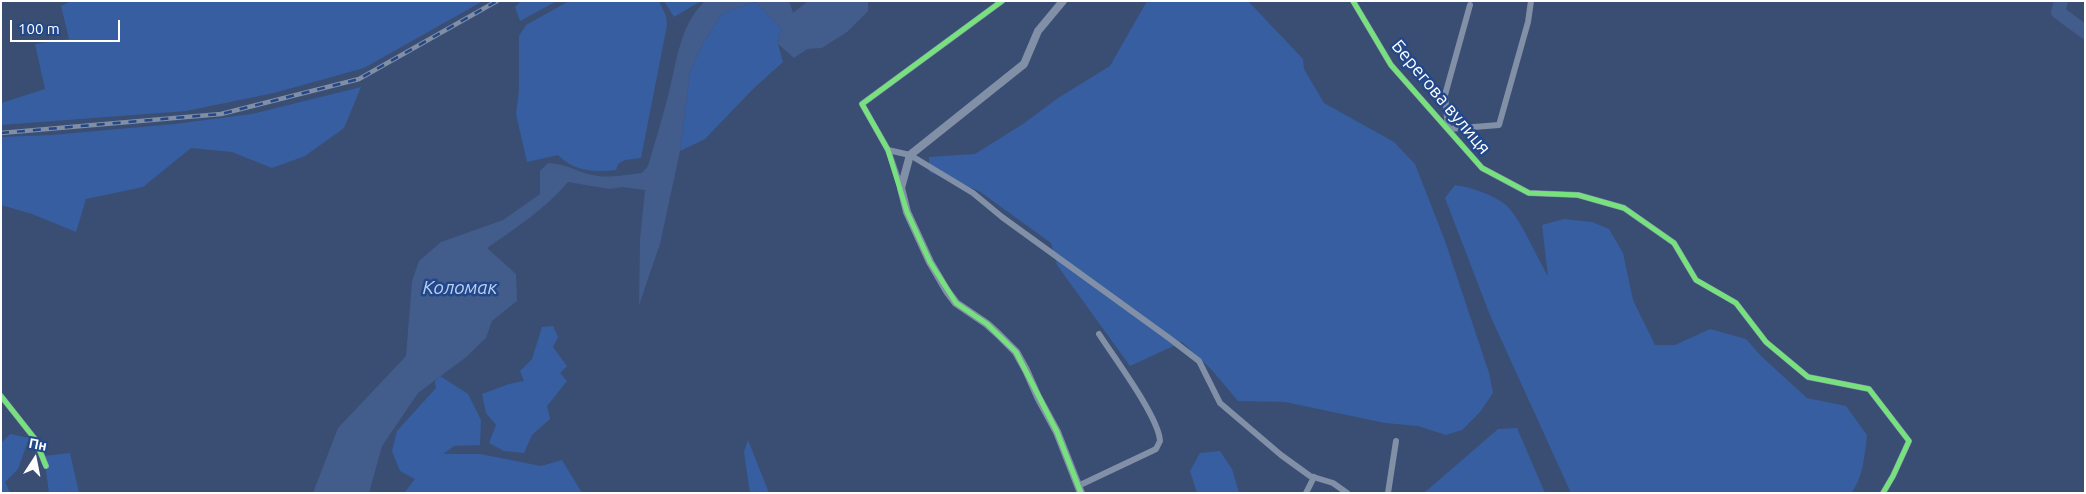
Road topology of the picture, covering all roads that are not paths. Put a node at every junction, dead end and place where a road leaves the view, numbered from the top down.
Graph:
1 (1002, 1) edge
2 (1063, 1) edge
3 (1353, 1) edge
4 (1531, 1) edge
5 (1470, 5) dead end
6 (1448, 129) junction
7 (888, 150) junction
8 (910, 156) junction
9 (901, 188) junction
10 (1098, 334) dead end
11 (1, 396) edge
12 (1396, 441) dead end
13 (46, 466) dead end
14 (1314, 477) junction
15 (1080, 489) edge
16 (1306, 493) edge
17 (1347, 493) edge
18 (1388, 493) edge
19 (1882, 493) edge

1 - 7 street
2 - 8 street
3 - 6 street, Берегова вулиця
4 - 6 street
5 - 6 street
6 - 19 street, Берегова вулиця
7 - 8 street
7 - 9 street
8 - 9 street
8 - 14 street
9 - 15 street
10 - 15 street
11 - 13 street
12 - 18 street
14 - 16 street
14 - 17 street

